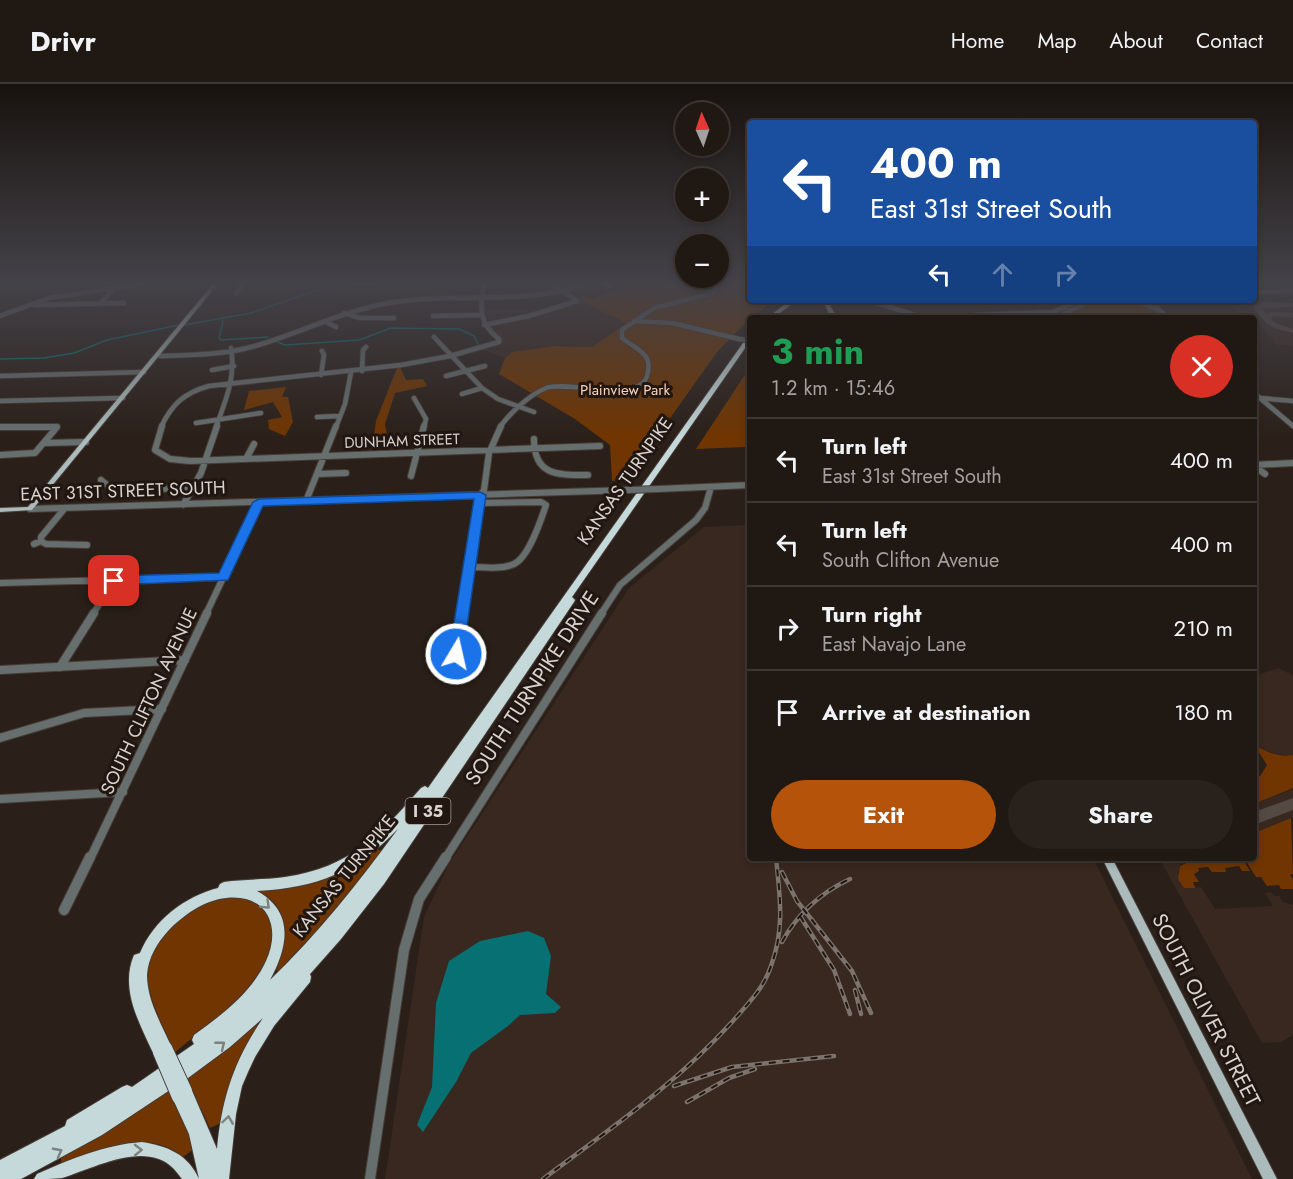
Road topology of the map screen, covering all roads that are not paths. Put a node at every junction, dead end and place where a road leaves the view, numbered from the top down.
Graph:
1 (174, 335) edge
2 (277, 335) edge
3 (287, 335) edge
4 (494, 335) edge
5 (622, 335) edge
6 (722, 335) edge
7 (434, 337) dead end
8 (746, 341) edge
9 (747, 341) edge
10 (366, 347) dead end
11 (231, 350) junction
12 (322, 351) dead end
13 (196, 353) junction
14 (158, 354) junction
15 (452, 356) junction
16 (190, 363) dead end
17 (234, 366) junction
18 (485, 366) dead end
19 (212, 370) dead end
20 (362, 371) junction
21 (466, 371) junction
22 (144, 372) junction
23 (351, 372) junction
24 (321, 375) junction
25 (0, 376) edge
26 (446, 376) dead end
27 (231, 383) junction
28 (482, 388) junction
29 (462, 394) dead end
30 (1282, 395) dead end
31 (1257, 396) edge
32 (123, 398) junction
33 (1260, 398) junction
34 (414, 399) dead end
35 (0, 401) edge
36 (1290, 401) edge
37 (520, 407) junction
38 (534, 412) dead end
39 (261, 413) dead end
40 (340, 416) junction
41 (317, 417) dead end
42 (219, 420) junction
43 (196, 423) dead end
44 (1293, 426) edge
45 (0, 427) edge
46 (534, 439) dead end
47 (86, 442) junction
48 (45, 443) junction
49 (254, 444) dead end
50 (600, 446) dead end
51 (533, 449) junction
52 (489, 450) junction
53 (417, 453) junction
54 (0, 455) edge
55 (324, 456) junction
56 (246, 459) junction
57 (206, 460) junction
58 (1293, 463) edge
59 (1257, 466) edge
60 (1257, 468) edge
61 (346, 473) dead end
62 (317, 474) junction
63 (1265, 474) dead end
64 (588, 475) dead end
65 (411, 476) dead end
66 (101, 480) dead end
67 (747, 485) edge
68 (711, 487) junction
69 (193, 488) junction
70 (480, 499) junction
71 (306, 501) junction
72 (259, 502) junction
73 (183, 505) junction
74 (65, 508) junction
75 (30, 509) junction
76 (0, 510) edge
77 (87, 545) dead end
78 (470, 567) junction
79 (224, 577) junction
80 (114, 581) junction
81 (0, 583) edge
82 (456, 654) dead end
83 (185, 660) junction
84 (60, 667) junction
85 (0, 670) edge
86 (162, 709) junction
87 (0, 738) edge
88 (444, 772) junction
89 (123, 792) junction
90 (0, 799) edge
91 (1109, 861) edge
92 (362, 904) junction
93 (64, 910) dead end
94 (162, 1050) junction
95 (0, 1166) edge
96 (6, 1179) edge
97 (42, 1179) edge
98 (191, 1179) edge
99 (217, 1179) edge
100 (370, 1179) edge
101 (1270, 1179) edge

1 - 14 main road
2 - 11 street
3 - 11 street
4 - 15 street
5 - 37 street
6 - 8 street
7 - 15 street
8 - 92 highway, KANSAS TURNPIKE / I 35
9 - 88 highway, KANSAS TURNPIKE / I 35
10 - 20 street
11 - 13 street
11 - 17 street
12 - 24 street
13 - 14 street
13 - 16 street
14 - 22 main road
15 - 20 street
15 - 21 street
17 - 19 street
17 - 27 street
18 - 21 street
20 - 23 street
21 - 26 street
21 - 28 street
22 - 25 street
22 - 32 main road
23 - 24 street
23 - 40 street
24 - 27 street
27 - 42 street
27 - 57 street, DUNHAM STREET
28 - 29 street
28 - 37 street
30 - 36 street
31 - 33 street
32 - 35 street
32 - 47 main road
33 - 36 street
33 - 44 street
34 - 53 street
37 - 38 street
37 - 52 street
39 - 42 street
40 - 41 street
40 - 55 street
42 - 43 street
42 - 57 street
45 - 48 street
46 - 51 street
47 - 48 street
47 - 75 main road
48 - 54 street
49 - 56 street
50 - 51 street, DUNHAM STREET
51 - 52 street, DUNHAM STREET
51 - 64 street
52 - 53 street, DUNHAM STREET
52 - 70 street
53 - 55 street, DUNHAM STREET
53 - 65 street
55 - 56 street, DUNHAM STREET
55 - 62 street
56 - 57 street, DUNHAM STREET
57 - 69 street
58 - 59 street
60 - 63 street
61 - 62 street
62 - 71 street
66 - 69 street
67 - 68 street, EAST 31ST STREET SOUTH
68 - 70 street, EAST 31ST STREET SOUTH, bridge
68 - 100 street, SOUTH TURNPIKE DRIVE
69 - 73 street
70 - 71 street, EAST 31ST STREET SOUTH
70 - 78 street
70 - 78 street
71 - 72 street, EAST 31ST STREET SOUTH
72 - 73 street, EAST 31ST STREET SOUTH
72 - 79 street, SOUTH CLIFTON AVENUE
73 - 74 street, EAST 31ST STREET SOUTH
74 - 75 street, EAST 31ST STREET SOUTH
74 - 77 street
75 - 76 main road, EAST 31ST STREET SOUTH
78 - 82 street
79 - 80 street
79 - 83 street, SOUTH CLIFTON AVENUE
80 - 81 street
80 - 84 street
83 - 84 street
83 - 86 street, SOUTH CLIFTON AVENUE
84 - 85 street
86 - 87 street
86 - 89 street, SOUTH CLIFTON AVENUE
88 - 94 highway
88 - 95 highway, KANSAS TURNPIKE / I 35
89 - 90 street
89 - 93 street, SOUTH CLIFTON AVENUE
91 - 101 main road, SOUTH OLIVER STREET
96 -> 92 highway, KANSAS TURNPIKE / I 35
99 -> 92 highway
94 -> 95 highway
94 - 99 highway, bridge
97 -> 98 highway

